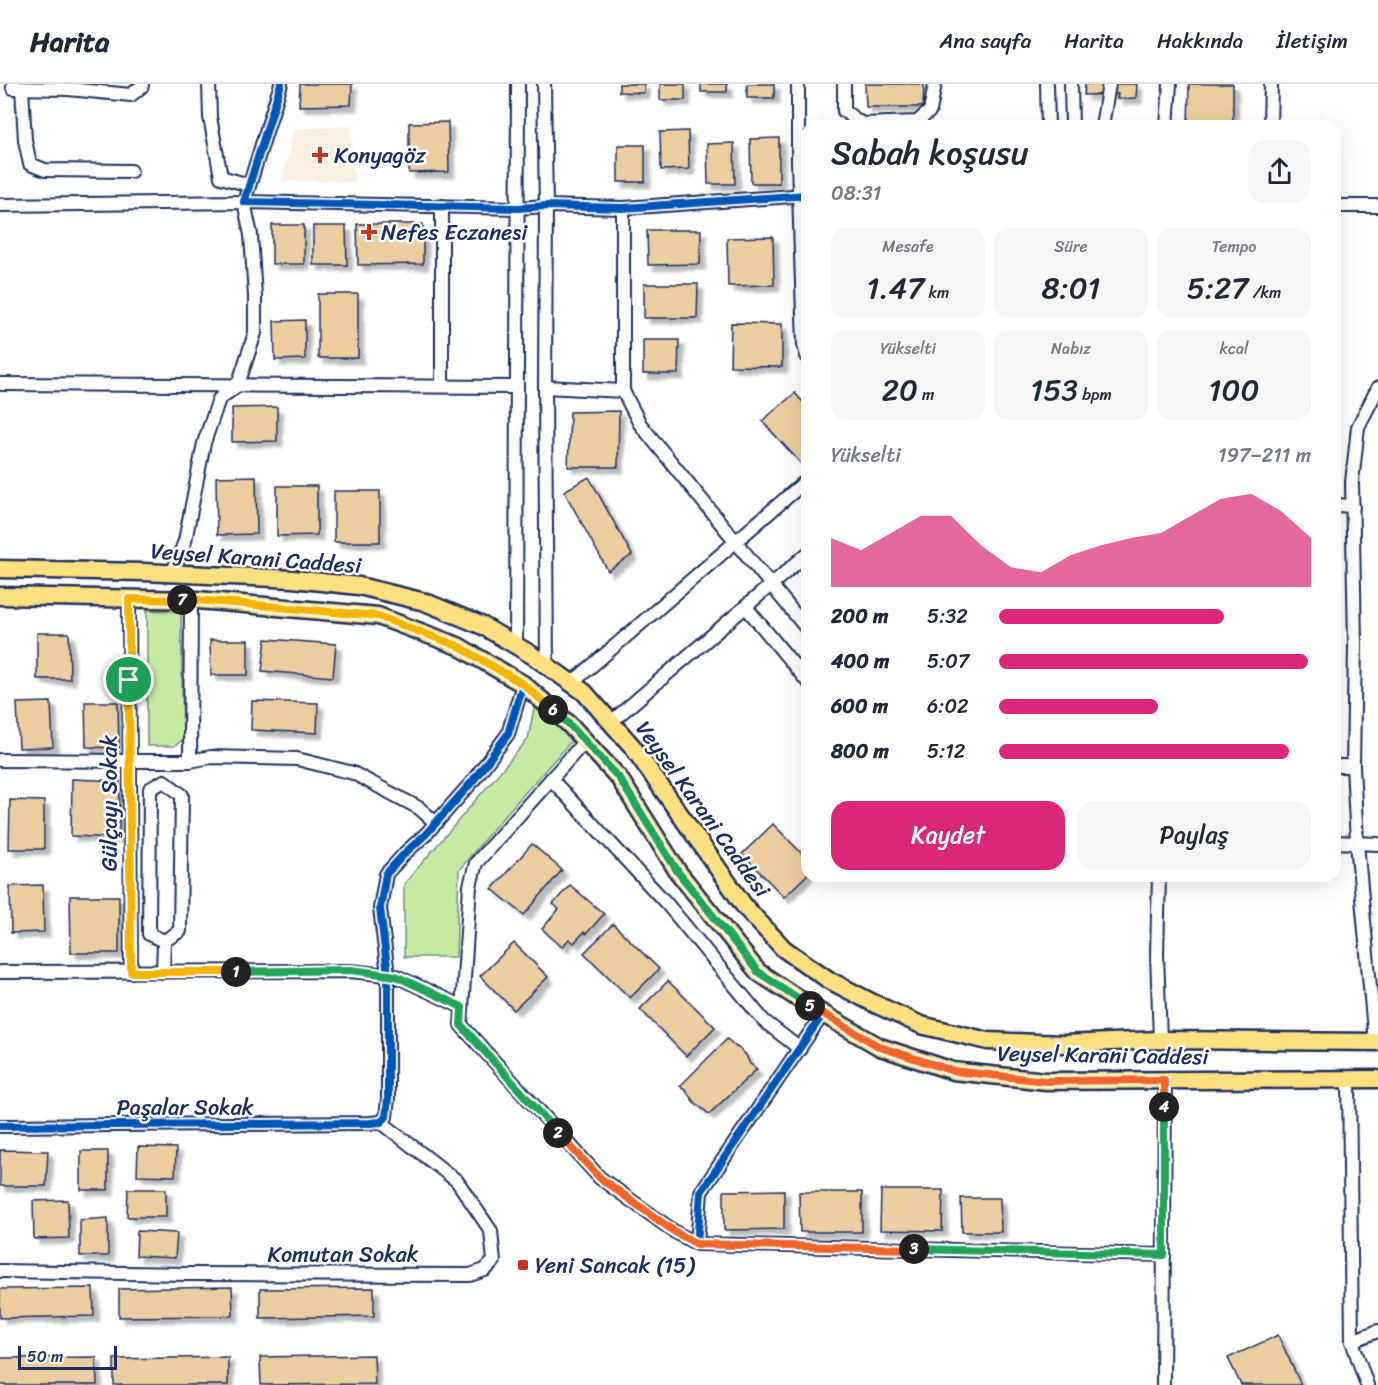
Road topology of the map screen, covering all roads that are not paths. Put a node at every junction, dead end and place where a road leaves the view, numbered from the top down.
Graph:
1 (142, 84) edge
2 (209, 84) edge
3 (281, 84) edge
4 (518, 84) edge
5 (544, 84) edge
6 (798, 84) edge
7 (844, 84) edge
8 (935, 84) edge
9 (1047, 84) edge
10 (1071, 84) edge
11 (1109, 84) edge
12 (1170, 84) edge
13 (1270, 84) edge
14 (17, 86) edge
15 (856, 120) edge
16 (919, 120) edge
17 (1048, 120) edge
18 (1072, 120) edge
19 (1103, 120) edge
20 (1167, 120) edge
21 (1270, 120) edge
22 (801, 151) edge
23 (131, 171) dead end
24 (249, 185) junction
25 (801, 195) edge
26 (244, 202) junction
27 (0, 205) edge
28 (442, 206) junction
29 (546, 206) junction
30 (1341, 206) edge
31 (1378, 206) edge
32 (518, 208) junction
33 (623, 208) junction
34 (0, 384) edge
35 (238, 385) junction
36 (442, 386) junction
37 (517, 387) junction
38 (545, 387) junction
39 (1378, 388) edge
40 (623, 391) junction
41 (801, 485) edge
42 (1341, 505) edge
43 (1353, 506) junction
44 (736, 543) junction
45 (801, 559) edge
46 (0, 569) edge
47 (172, 573) junction
48 (771, 586) junction
49 (0, 596) edge
50 (129, 599) junction
51 (191, 600) junction
52 (746, 607) junction
53 (801, 623) edge
54 (516, 645) junction
55 (548, 666) junction
56 (801, 674) edge
57 (572, 683) junction
58 (523, 684) junction
59 (611, 722) junction
60 (585, 741) junction
61 (0, 760) edge
62 (130, 761) junction
63 (165, 761) junction
64 (190, 761) junction
65 (1341, 766) edge
66 (1353, 766) junction
67 (551, 779) junction
68 (164, 781) junction
69 (436, 823) junction
70 (1341, 842) edge
71 (1357, 843) junction
72 (1378, 844) edge
73 (1159, 882) edge
74 (164, 941) junction
75 (0, 972) edge
76 (131, 972) junction
77 (163, 972) junction
78 (388, 975) junction
79 (462, 1007) junction
80 (823, 1014) junction
81 (1160, 1040) junction
82 (1377, 1042) edge
83 (800, 1049) junction
84 (1349, 1079) junction
85 (1378, 1079) edge
86 (1164, 1080) junction
87 (376, 1123) junction
88 (0, 1126) edge
89 (697, 1244) junction
90 (1164, 1255) junction
91 (0, 1271) edge
92 (1378, 1331) edge
93 (1352, 1341) junction
94 (1161, 1382) edge
95 (1367, 1385) edge

1 - 14 street
2 - 24 street
3 - 24 street
4 - 32 street
5 - 29 street
6 - 22 street
7 - 15 street
8 - 16 street
9 - 17 street
10 - 18 street
11 - 19 street
12 - 20 street
13 - 21 street
14 - 23 street
24 - 26 street
25 - 33 street
26 - 27 street
26 - 28 street
26 - 35 street
28 - 32 street
28 - 36 street
29 - 32 street
29 - 33 street
29 - 38 street
30 - 31 street
32 - 37 street
33 - 40 street
34 - 35 street
35 - 36 street
35 - 47 street
36 - 37 street
37 - 54 street
38 - 40 street
38 - 55 street
39 - 43 street
40 - 44 street
41 - 44 street
42 - 43 street
43 - 66 street
44 - 48 street
44 - 57 street
45 - 48 street
46 - 47 main road, Veysel Karani Caddesi
47 - 54 main road, Veysel Karani Caddesi
48 - 52 street
48 - 53 street
49 - 50 main road, Veysel Karani Caddesi
50 - 51 main road, Veysel Karani Caddesi
50 - 62 street, Gülçayı Sokak
51 - 58 main road, Veysel Karani Caddesi
51 - 64 street
52 - 56 street
52 - 59 street
54 - 55 main road, Veysel Karani Caddesi
55 - 57 main road, Veysel Karani Caddesi
57 - 59 main road, Veysel Karani Caddesi
58 - 60 main road, Veysel Karani Caddesi
58 - 69 street
59 - 81 main road, Veysel Karani Caddesi
60 - 67 street
60 - 80 main road, Veysel Karani Caddesi
61 - 62 street
62 - 63 street
62 - 76 street, Gülçayı Sokak
63 - 64 street
63 - 68 street
64 - 69 street
65 - 66 street
66 - 71 street
67 - 79 street
67 - 83 street
68 - 74 street
68 - 74 street
69 - 78 street
70 - 71 street
71 - 72 street
71 - 82 street
73 - 81 street
74 - 77 street
75 - 76 street
76 - 77 street
77 - 78 street
78 - 79 street
78 - 87 street
79 - 89 street
80 - 83 street
80 - 86 main road, Veysel Karani Caddesi
81 - 82 main road, Veysel Karani Caddesi
83 - 89 street
84 - 85 main road, Veysel Karani Caddesi
84 - 86 main road, Veysel Karani Caddesi
84 - 93 street
86 - 90 street
87 - 88 street, Paşalar Sokak
87 - 91 street, Komutan Sokak
89 - 90 street
90 - 94 street
92 - 93 street
93 - 95 street

